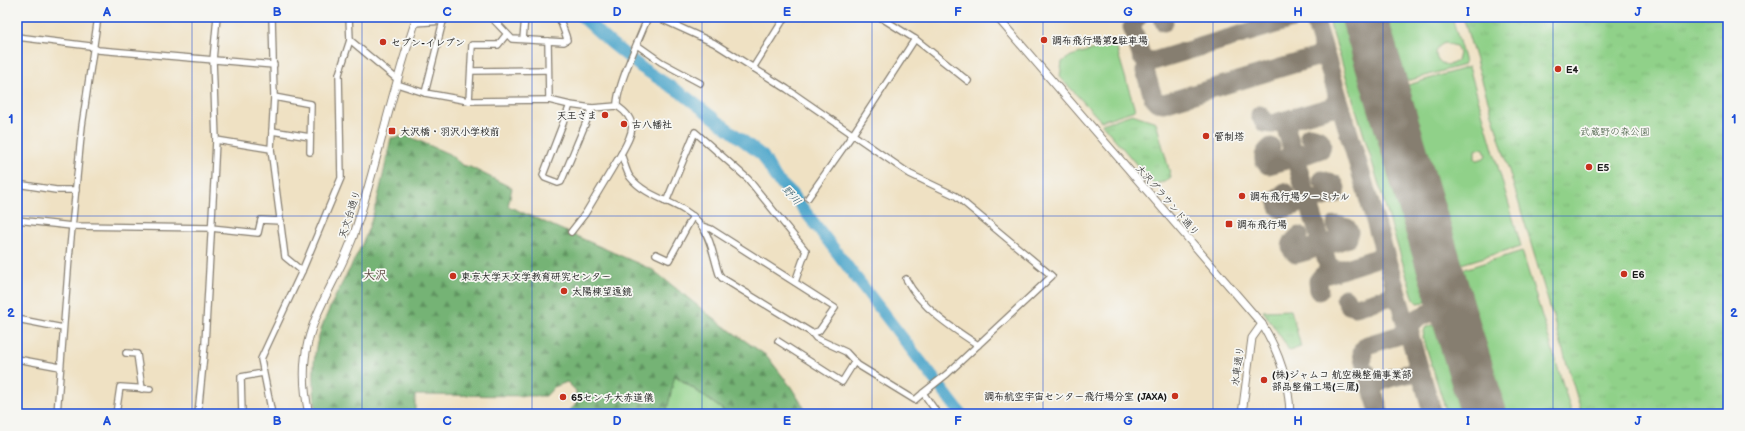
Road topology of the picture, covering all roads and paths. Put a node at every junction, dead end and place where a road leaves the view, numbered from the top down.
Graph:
1 (98, 17) edge
2 (217, 17) edge
3 (272, 17) edge
4 (349, 17) edge
5 (450, 17) edge
6 (491, 17) edge
7 (525, 17) edge
8 (559, 17) edge
9 (648, 17) edge
10 (657, 17) edge
11 (785, 17) edge
12 (880, 17) edge
13 (997, 17) edge
14 (416, 20) edge
15 (443, 21) junction
16 (506, 35) junction
17 (17, 37) edge
18 (523, 39) junction
19 (915, 39) junction
20 (350, 40) junction
21 (548, 41) junction
22 (637, 45) junction
23 (94, 48) junction
24 (213, 60) junction
25 (274, 65) junction
26 (753, 68) junction
27 (548, 70) junction
28 (471, 71) junction
29 (968, 81) dead end
30 (397, 82) junction
31 (700, 83) dead end
32 (424, 93) junction
33 (274, 97) junction
34 (549, 100) junction
35 (469, 101) junction
36 (570, 105) junction
37 (617, 106) junction
38 (592, 108) junction
39 (272, 130) junction
40 (853, 134) junction
41 (310, 137) junction
42 (216, 140) junction
43 (271, 149) junction
44 (310, 152) dead end
45 (621, 154) junction
46 (17, 184) edge
47 (76, 190) junction
48 (808, 198) dead end
49 (666, 202) junction
50 (693, 216) junction
51 (17, 220) edge
52 (281, 221) junction
53 (72, 226) junction
54 (702, 226) junction
55 (211, 228) junction
56 (571, 232) dead end
57 (656, 254) dead end
58 (302, 271) junction
59 (906, 279) dead end
60 (795, 282) junction
61 (17, 319) edge
62 (1262, 324) junction
63 (63, 328) junction
64 (812, 333) junction
65 (778, 341) dead end
66 (978, 345) junction
67 (126, 353) dead end
68 (17, 359) edge
69 (855, 362) junction
70 (60, 367) junction
71 (263, 373) junction
72 (142, 389) junction
73 (150, 390) dead end
74 (924, 393) junction
75 (57, 414) edge
76 (116, 414) edge
77 (198, 414) edge
78 (242, 414) edge
79 (272, 414) edge
80 (309, 414) edge
81 (938, 414) edge
82 (1242, 414) edge
83 (1290, 414) edge

1 - 23 street
2 - 24 street
3 - 25 street
4 - 20 street
5 - 15 street
6 - 16 street
7 - 18 street
8 - 21 street
9 - 22 street
10 - 26 street
11 - 26 street
12 - 19 street
13 - 62 street, 大沢グラウンド通り
14 - 15 street
14 - 30 street, 天文台通り
15 - 32 street
16 - 18 street
16 - 28 street
17 - 23 street
18 - 21 street
19 - 29 street
19 - 40 street
20 - 30 street
20 - 58 street
21 - 27 street
22 - 31 street
22 - 37 street
23 - 24 street
23 - 47 street
24 - 25 street
24 - 42 street
25 - 33 street
26 - 40 street
27 - 28 street
27 - 34 street
28 - 35 street
30 - 32 street
30 - 80 street, 天文台通り
32 - 35 street
33 - 39 street
33 - 41 street
34 - 35 street
34 - 36 street
36 - 38 street
36 - 38 street
37 - 38 street
37 - 45 street
39 - 41 street
39 - 43 street
40 - 48 street
40 - 66 street
41 - 44 street
42 - 43 street
42 - 55 street
43 - 52 street
45 - 49 street
45 - 56 street
46 - 47 street
47 - 53 street
49 - 50 street
49 - 60 street
50 - 54 street
50 - 57 street
51 - 53 street
52 - 55 street
52 - 58 street
53 - 55 street
53 - 63 street
54 - 60 street
54 - 64 street
55 - 77 street
58 - 71 street
59 - 66 street
60 - 64 street
61 - 63 street
62 - 82 street, 水車通り
62 - 83 street, 大沢グラウンド通り
63 - 70 street
64 - 69 street
65 - 69 street
66 - 74 street
67 - 72 street
68 - 70 street
69 - 74 street
70 - 75 street
71 - 78 street
71 - 79 street
72 - 73 street
72 - 76 street
74 - 81 street

